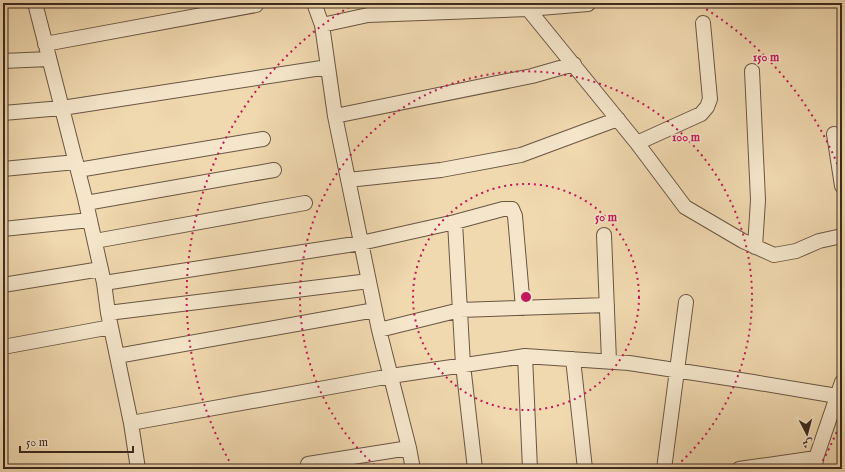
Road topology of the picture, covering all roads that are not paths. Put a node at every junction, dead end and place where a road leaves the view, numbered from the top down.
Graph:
1 (35, 3) edge
2 (314, 3) edge
3 (588, 4) edge
4 (256, 5) dead end
5 (528, 6) edge
6 (368, 9) edge
7 (703, 24) dead end
8 (322, 25) junction
9 (45, 44) junction
10 (49, 59) junction
11 (3, 61) edge
12 (574, 64) junction
13 (328, 67) junction
14 (752, 71) dead end
15 (62, 108) junction
16 (3, 113) edge
17 (335, 116) junction
18 (618, 119) junction
19 (834, 134) dead end
20 (263, 139) dead end
21 (637, 143) junction
22 (77, 166) junction
23 (3, 170) edge
24 (274, 170) dead end
25 (348, 180) junction
26 (842, 186) edge
27 (305, 202) dead end
28 (86, 203) junction
29 (90, 220) junction
30 (455, 222) junction
31 (3, 229) edge
32 (604, 235) dead end
33 (842, 236) edge
34 (95, 240) junction
35 (361, 243) junction
36 (755, 247) junction
37 (101, 268) junction
38 (369, 281) junction
39 (104, 283) junction
40 (3, 285) edge
41 (686, 302) dead end
42 (607, 305) junction
43 (522, 308) junction
44 (375, 310) junction
45 (460, 310) junction
46 (110, 320) junction
47 (379, 330) junction
48 (3, 347) edge
49 (117, 356) junction
50 (525, 356) junction
51 (573, 359) junction
52 (609, 361) junction
53 (463, 365) junction
54 (677, 370) junction
55 (391, 376) junction
56 (842, 382) edge
57 (837, 396) junction
58 (131, 423) junction
59 (409, 448) junction
60 (308, 464) dead end
61 (815, 464) edge
62 (138, 469) edge
63 (413, 469) edge
64 (475, 469) edge
65 (530, 469) edge
66 (585, 469) edge
67 (664, 469) edge
68 (739, 469) edge

1 - 9 street
2 - 8 street
3 - 5 street
4 - 9 street
5 - 6 street
5 - 12 street
6 - 8 street
7 - 21 street
8 - 13 street
9 - 10 street
10 - 11 street
10 - 15 street
12 - 17 street
12 - 18 street
13 - 15 street
13 - 17 street
14 - 36 street
15 - 16 street
15 - 22 street
17 - 25 street
18 - 21 street
18 - 25 street
19 - 26 street
20 - 22 street
21 - 36 street
22 - 23 street
22 - 28 street
24 - 28 street
25 - 35 street
27 - 34 street
28 - 29 street
29 - 31 street
29 - 34 street
30 - 35 street
30 - 43 street
30 - 45 street
32 - 42 street
33 - 36 street
34 - 37 street
35 - 38 street
35 - 39 street
37 - 39 street
37 - 40 street
38 - 44 street
38 - 46 street
39 - 46 street
41 - 54 street
42 - 43 street
42 - 52 street
43 - 45 street
44 - 47 street
44 - 49 street
45 - 47 street
45 - 53 street
46 - 48 street
46 - 49 street
47 - 55 street
49 - 58 street
50 - 51 street
50 - 53 street
50 - 65 street
51 - 52 street
51 - 66 street
52 - 54 street
53 - 55 street
53 - 64 street
54 - 57 street
54 - 67 street
55 - 58 street
55 - 59 street
56 - 57 street
57 - 61 street
58 - 62 street
59 - 60 street
59 - 63 street
61 - 68 street

